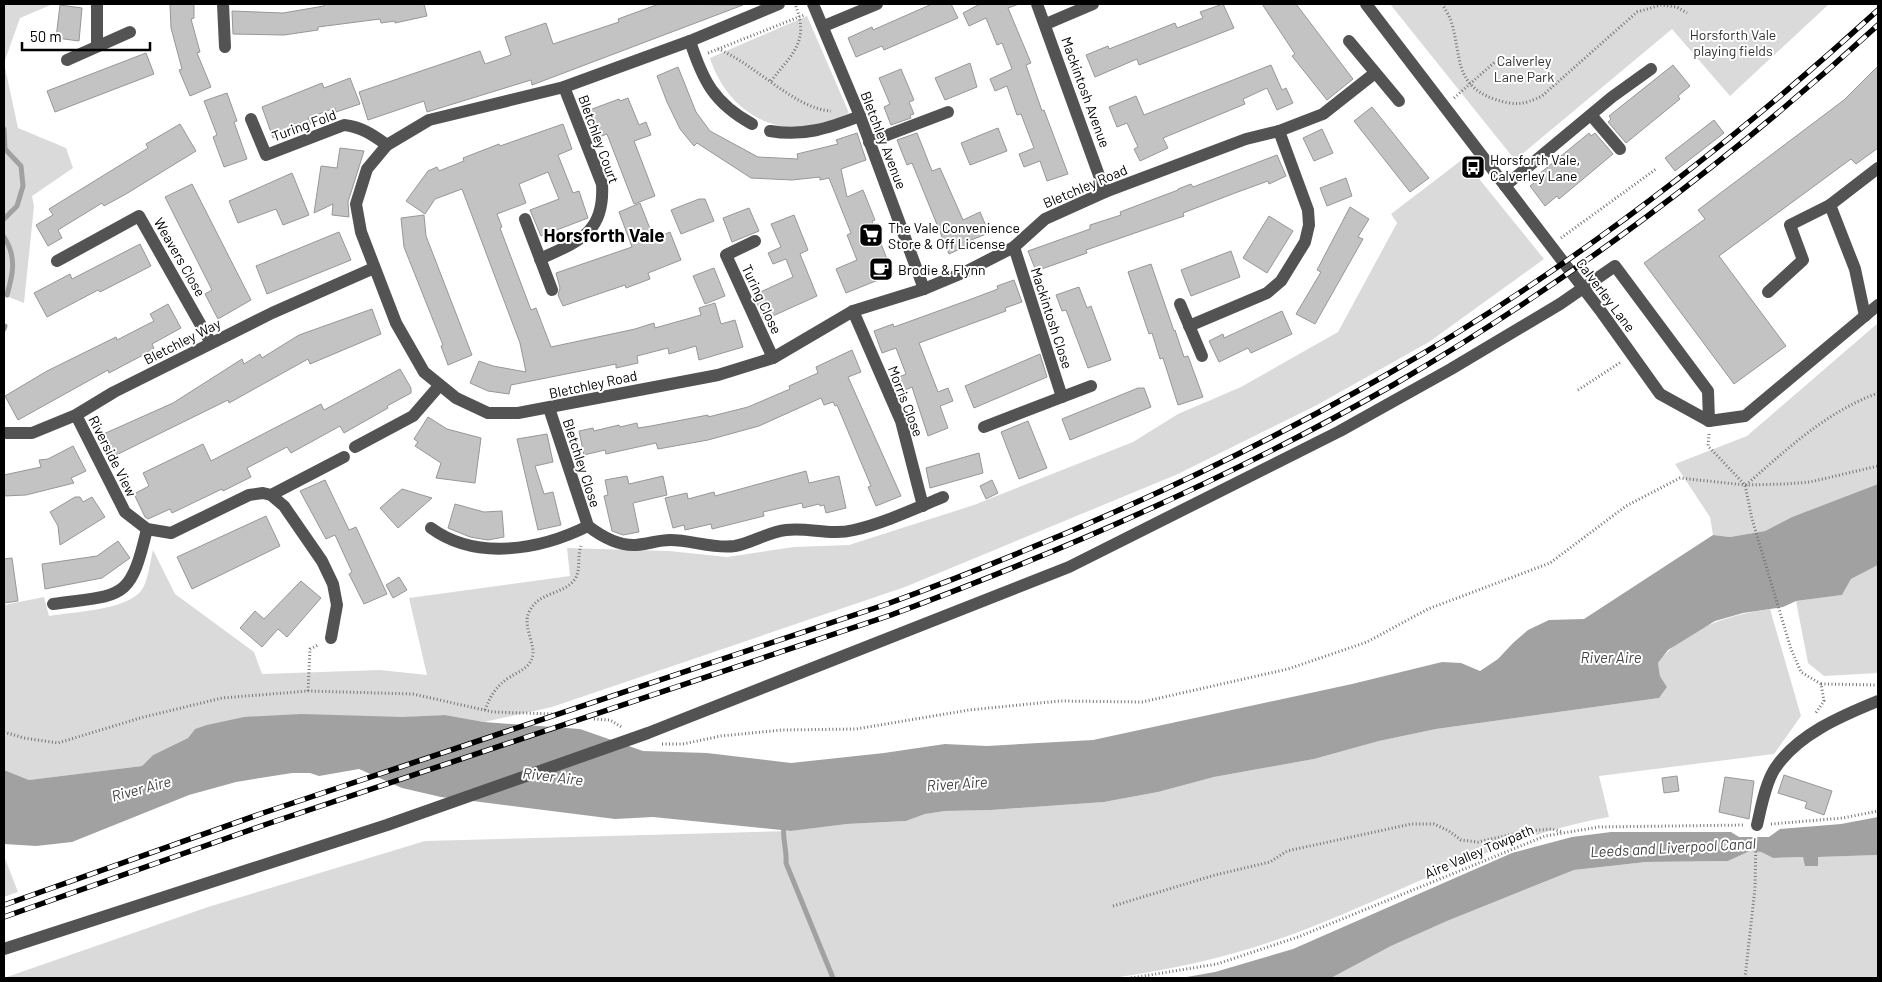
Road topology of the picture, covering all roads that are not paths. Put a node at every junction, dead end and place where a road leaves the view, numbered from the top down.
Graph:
1 (97, 4) edge
2 (223, 4) edge
3 (779, 4) edge
4 (877, 4) edge
5 (1037, 4) edge
6 (1093, 4) edge
7 (1366, 4) edge
8 (815, 6) edge
9 (1046, 24) junction
10 (824, 26) junction
11 (130, 32) dead end
12 (690, 40) junction
13 (1349, 41) dead end
14 (97, 46) junction
15 (226, 47) dead end
16 (67, 60) dead end
17 (1651, 69) dead end
18 (1375, 73) junction
19 (564, 87) junction
20 (1399, 101) dead end
21 (857, 110) junction
22 (948, 112) dead end
23 (1591, 115) junction
24 (252, 119) dead end
25 (752, 124) dead end
26 (770, 131) dead end
27 (1279, 131) junction
28 (869, 142) junction
29 (387, 145) junction
30 (1620, 149) dead end
31 (1878, 168) edge
32 (1505, 186) junction
33 (1105, 192) junction
34 (1830, 205) junction
35 (525, 219) dead end
36 (754, 241) dead end
37 (1014, 247) junction
38 (540, 259) junction
39 (57, 261) dead end
40 (374, 268) junction
41 (924, 289) junction
42 (552, 290) dead end
43 (1768, 292) dead end
44 (1180, 304) dead end
45 (1878, 305) edge
46 (853, 310) junction
47 (1865, 316) junction
48 (1189, 326) junction
49 (211, 343) junction
50 (1202, 356) dead end
51 (773, 358) junction
52 (439, 386) junction
53 (1091, 386) dead end
54 (1062, 397) junction
55 (549, 408) junction
56 (76, 415) junction
57 (1709, 421) junction
58 (984, 428) dead end
59 (4, 433) edge
60 (356, 447) dead end
61 (344, 457) dead end
62 (271, 495) junction
63 (943, 497) dead end
64 (923, 506) junction
65 (588, 526) junction
66 (431, 528) dead end
67 (148, 529) junction
68 (53, 604) dead end
69 (331, 638) dead end
70 (1878, 701) edge
71 (1757, 825) road end
72 (4, 949) edge

1 - 14 street
2 - 15 street
3 - 12 street, Bletchley Road
4 - 10 street
5 - 9 street, Mackintosh Avenue
6 - 9 street
7 - 32 street, Calverley Lane
8 - 10 street, Bletchley Avenue
9 - 33 street, Mackintosh Avenue
10 - 21 street, Bletchley Avenue
11 - 14 street
12 - 19 street, Bletchley Road
12 - 25 street
13 - 18 street
14 - 16 street
17 - 23 street
18 - 20 street
18 - 27 street, Bletchley Road
19 - 29 street, Bletchley Road
19 - 38 street, Bletchley Court
21 - 26 street
21 - 28 street, Bletchley Avenue
22 - 28 street
23 - 30 street
23 - 32 street
24 - 29 street, Turing Fold
27 - 33 street, Bletchley Road
27 - 48 street
28 - 41 street, Bletchley Avenue
29 - 40 street, Bletchley Road
31 - 34 street
32 - 57 street, Calverley Lane
33 - 37 street, Bletchley Road
34 - 43 street
34 - 47 street
35 - 38 street
36 - 51 street, Turing Close
37 - 41 street, Bletchley Road
37 - 54 street, Mackintosh Close
38 - 42 street
39 - 49 street, Weavers Close
40 - 49 street, Bletchley Way
40 - 52 street, Bletchley Road
41 - 46 street, Bletchley Road
44 - 48 street
45 - 47 street
46 - 51 street, Bletchley Road
46 - 64 street, Morris Close
47 - 57 street
48 - 50 street
49 - 56 street, Bletchley Way
51 - 55 street, Bletchley Road
52 - 55 street, Bletchley Road
52 - 60 street
53 - 54 street
54 - 58 street
55 - 65 street, Bletchley Close
56 - 59 street, Bletchley Way
56 - 67 street, Riverside View
57 - 72 street
61 - 62 street
62 - 67 street
62 - 69 street
63 - 64 street, Bletchley Close
64 - 65 street, Bletchley Close
65 - 66 street, Bletchley Close
67 - 68 street
70 - 71 street

